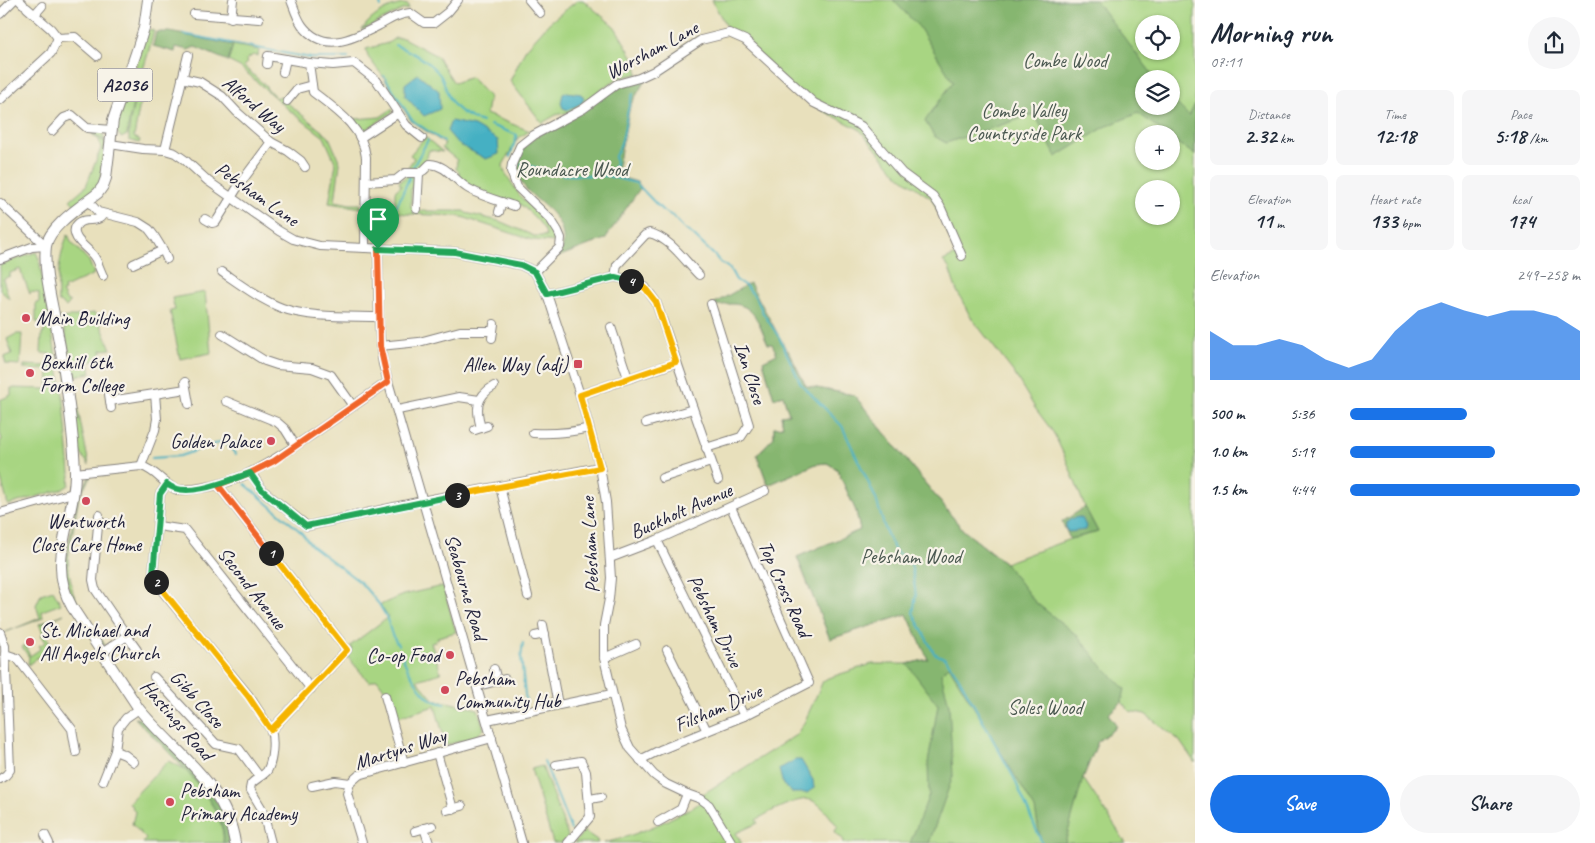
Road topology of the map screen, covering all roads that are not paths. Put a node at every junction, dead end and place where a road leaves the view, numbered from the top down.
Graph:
1 (14, 0) edge
2 (148, 0) edge
3 (234, 0) edge
4 (291, 0) edge
5 (458, 0) edge
6 (529, 0) edge
7 (23, 4) edge
8 (42, 6) dead end
9 (540, 13) dead end
10 (0, 14) edge
11 (35, 14) junction
12 (194, 14) dead end
13 (231, 18) junction
14 (259, 19) dead end
15 (58, 38) junction
16 (188, 55) dead end
17 (98, 57) dead end
18 (286, 59) junction
19 (309, 63) junction
20 (267, 64) dead end
21 (283, 72) dead end
22 (182, 78) junction
23 (312, 85) junction
24 (0, 100) edge
25 (286, 101) dead end
26 (397, 114) junction
27 (112, 130) junction
28 (52, 131) dead end
29 (360, 138) junction
30 (422, 138) dead end
31 (271, 142) junction
32 (110, 144) junction
33 (165, 150) junction
34 (304, 161) dead end
35 (419, 172) junction
36 (366, 182) junction
37 (231, 198) junction
38 (88, 201) junction
39 (502, 202) junction
40 (0, 203) edge
41 (514, 206) dead end
42 (417, 209) dead end
43 (499, 212) dead end
44 (103, 214) junction
45 (205, 219) dead end
46 (651, 223) dead end
47 (649, 233) junction
48 (46, 246) junction
49 (365, 248) junction
50 (378, 249) junction
51 (163, 250) junction
52 (962, 256) dead end
53 (0, 259) edge
54 (167, 259) dead end
55 (700, 262) dead end
56 (133, 264) dead end
57 (692, 268) junction
58 (222, 272) dead end
59 (535, 272) junction
60 (699, 275) dead end
61 (103, 276) dead end
62 (615, 277) junction
63 (547, 294) junction
64 (715, 308) dead end
65 (379, 317) junction
66 (493, 331) dead end
67 (614, 331) dead end
68 (226, 338) dead end
69 (380, 346) junction
70 (676, 362) junction
71 (628, 378) junction
72 (388, 382) junction
73 (484, 382) dead end
74 (155, 394) junction
75 (580, 395) junction
76 (230, 400) dead end
77 (478, 400) junction
78 (110, 401) dead end
79 (189, 404) dead end
80 (353, 406) junction
81 (693, 409) junction
82 (398, 410) junction
83 (651, 425) dead end
84 (481, 428) dead end
85 (589, 428) junction
86 (533, 434) dead end
87 (296, 445) junction
88 (706, 448) junction
89 (711, 462) junction
90 (141, 466) junction
91 (600, 468) junction
92 (75, 473) junction
93 (250, 473) junction
94 (667, 474) dead end
95 (718, 480) dead end
96 (167, 484) junction
97 (218, 485) junction
98 (500, 487) junction
99 (765, 491) dead end
100 (73, 493) junction
101 (424, 501) junction
102 (731, 508) junction
103 (0, 513) edge
104 (109, 524) dead end
105 (158, 526) junction
106 (656, 540) junction
107 (610, 558) junction
108 (529, 593) dead end
109 (544, 625) dead end
110 (0, 632) edge
111 (545, 634) junction
112 (127, 636) junction
113 (535, 636) dead end
114 (636, 644) dead end
115 (137, 650) dead end
116 (668, 650) dead end
117 (102, 653) junction
118 (6, 654) junction
119 (604, 658) junction
120 (494, 669) dead end
121 (155, 676) dead end
122 (809, 683) joint
123 (478, 686) junction
124 (311, 689) junction
125 (612, 694) junction
126 (385, 701) dead end
127 (558, 705) junction
128 (139, 709) junction
129 (744, 716) junction
130 (487, 720) junction
131 (271, 730) junction
132 (707, 731) junction
133 (492, 738) junction
134 (78, 747) dead end
135 (115, 751) junction
136 (437, 753) junction
137 (640, 760) junction
138 (134, 762) dead end
139 (404, 762) junction
140 (556, 765) dead end
141 (259, 776) junction
142 (0, 779) edge
143 (103, 781) dead end
144 (350, 782) junction
145 (312, 787) dead end
146 (687, 794) junction
147 (601, 797) dead end
148 (590, 799) junction
149 (462, 806) dead end
150 (662, 817) dead end
151 (415, 831) dead end
152 (235, 843) edge
153 (271, 843) edge
154 (362, 843) edge
155 (429, 843) edge
156 (522, 843) edge
157 (568, 843) edge
158 (732, 843) edge

1 - 10 street
2 - 27 main road, A2036
3 - 13 street
4 - 5 street
6 - 9 street
7 - 11 street
8 - 11 street
11 - 15 street
12 - 13 street
13 - 14 street
15 - 17 street
15 - 24 street
16 - 22 street
18 - 19 street
18 - 20 street
18 - 21 street
19 - 23 street
19 - 26 street
22 - 31 street, Alford Way
22 - 33 street
23 - 25 street
23 - 29 street
26 - 29 street
26 - 30 street
27 - 28 street
27 - 32 main road, A2036
29 - 36 street
31 - 34 street, Alford Way
31 - 37 street
32 - 33 street, Pebsham Lane
32 - 38 main road, A2036
33 - 37 street, Pebsham Lane
35 - 36 street
35 - 39 street
35 - 42 street
36 - 49 street
37 - 45 street
37 - 49 street, Pebsham Lane
38 - 44 street
38 - 48 main road, A2036
39 - 41 street
39 - 43 street
40 - 48 street
44 - 51 street
44 - 61 street
46 - 47 street
47 - 57 street
47 - 62 street
48 - 53 street
48 - 92 main road, Hastings Road
49 - 50 street, Pebsham Lane
50 - 59 street, Pebsham Lane
50 - 65 street, Seabourne Road
51 - 54 street
51 - 56 street
52 - 59 street, Worsham Lane
55 - 57 street
57 - 60 street
58 - 65 street
59 - 63 street, Pebsham Lane
62 - 63 street
62 - 70 street
63 - 75 street, Pebsham Lane
64 - 88 street, Ian Close
65 - 69 street, Seabourne Road
66 - 69 street
67 - 71 street
68 - 80 street
69 - 72 street, Seabourne Road
70 - 71 street
70 - 81 street
71 - 75 street
72 - 80 street
72 - 82 street, Seabourne Road
73 - 77 street
74 - 78 street
74 - 79 street
74 - 90 street
75 - 85 street, Pebsham Lane
76 - 87 street
77 - 82 street
77 - 84 street
80 - 87 street
81 - 83 street
81 - 88 street
82 - 101 street, Seabourne Road
85 - 86 street
85 - 91 street, Pebsham Lane
87 - 93 street
88 - 89 street
89 - 94 street
89 - 95 street
90 - 92 street
90 - 96 street
91 - 98 street
91 - 107 street, Pebsham Lane
92 - 100 main road, Hastings Road
93 - 97 street
93 - 101 street
96 - 97 street
96 - 105 street
97 - 124 street
98 - 101 street
98 - 108 street
99 - 102 street, Buckholt Avenue
100 - 103 street
100 - 117 main road, Hastings Road
101 - 123 street, Seabourne Road
102 - 106 street, Buckholt Avenue
102 - 122 street, Top Cross Road
104 - 112 street
105 - 124 street, Second Avenue
105 - 131 street
106 - 107 street, Buckholt Avenue
106 - 129 street, Pebsham Drive
107 - 119 street, Pebsham Lane
109 - 111 street
110 - 118 street
111 - 113 street
111 - 127 street
112 - 115 street
112 - 117 street
114 - 119 street
116 - 132 street
117 - 128 main road, Hastings Road
118 - 134 street
118 - 142 street
119 - 125 street, Pebsham Lane
120 - 123 street
121 - 141 street, Gibb Close
122 - 129 street, Filsham Drive
123 - 130 street, Seabourne Road
124 - 131 street
125 - 127 street
125 - 137 street, Pebsham Lane
126 - 139 street
127 - 130 street
128 - 135 street
128 - 152 main road, Hastings Road
129 - 132 street, Filsham Drive
130 - 133 street, Seabourne Road
131 - 141 street
132 - 137 street, Filsham Drive
133 - 136 street, Martyns Way
133 - 156 street, Seabourne Road
135 - 138 street
135 - 143 street
136 - 139 street, Martyns Way
136 - 149 street
137 - 146 street, Pebsham Lane
139 - 144 street, Martyns Way
140 - 148 street
141 - 153 street
144 - 145 street
144 - 154 street, Martyns Way
146 - 150 street
146 - 158 street, Pebsham Lane
147 - 148 street
148 - 157 street
151 - 155 street

